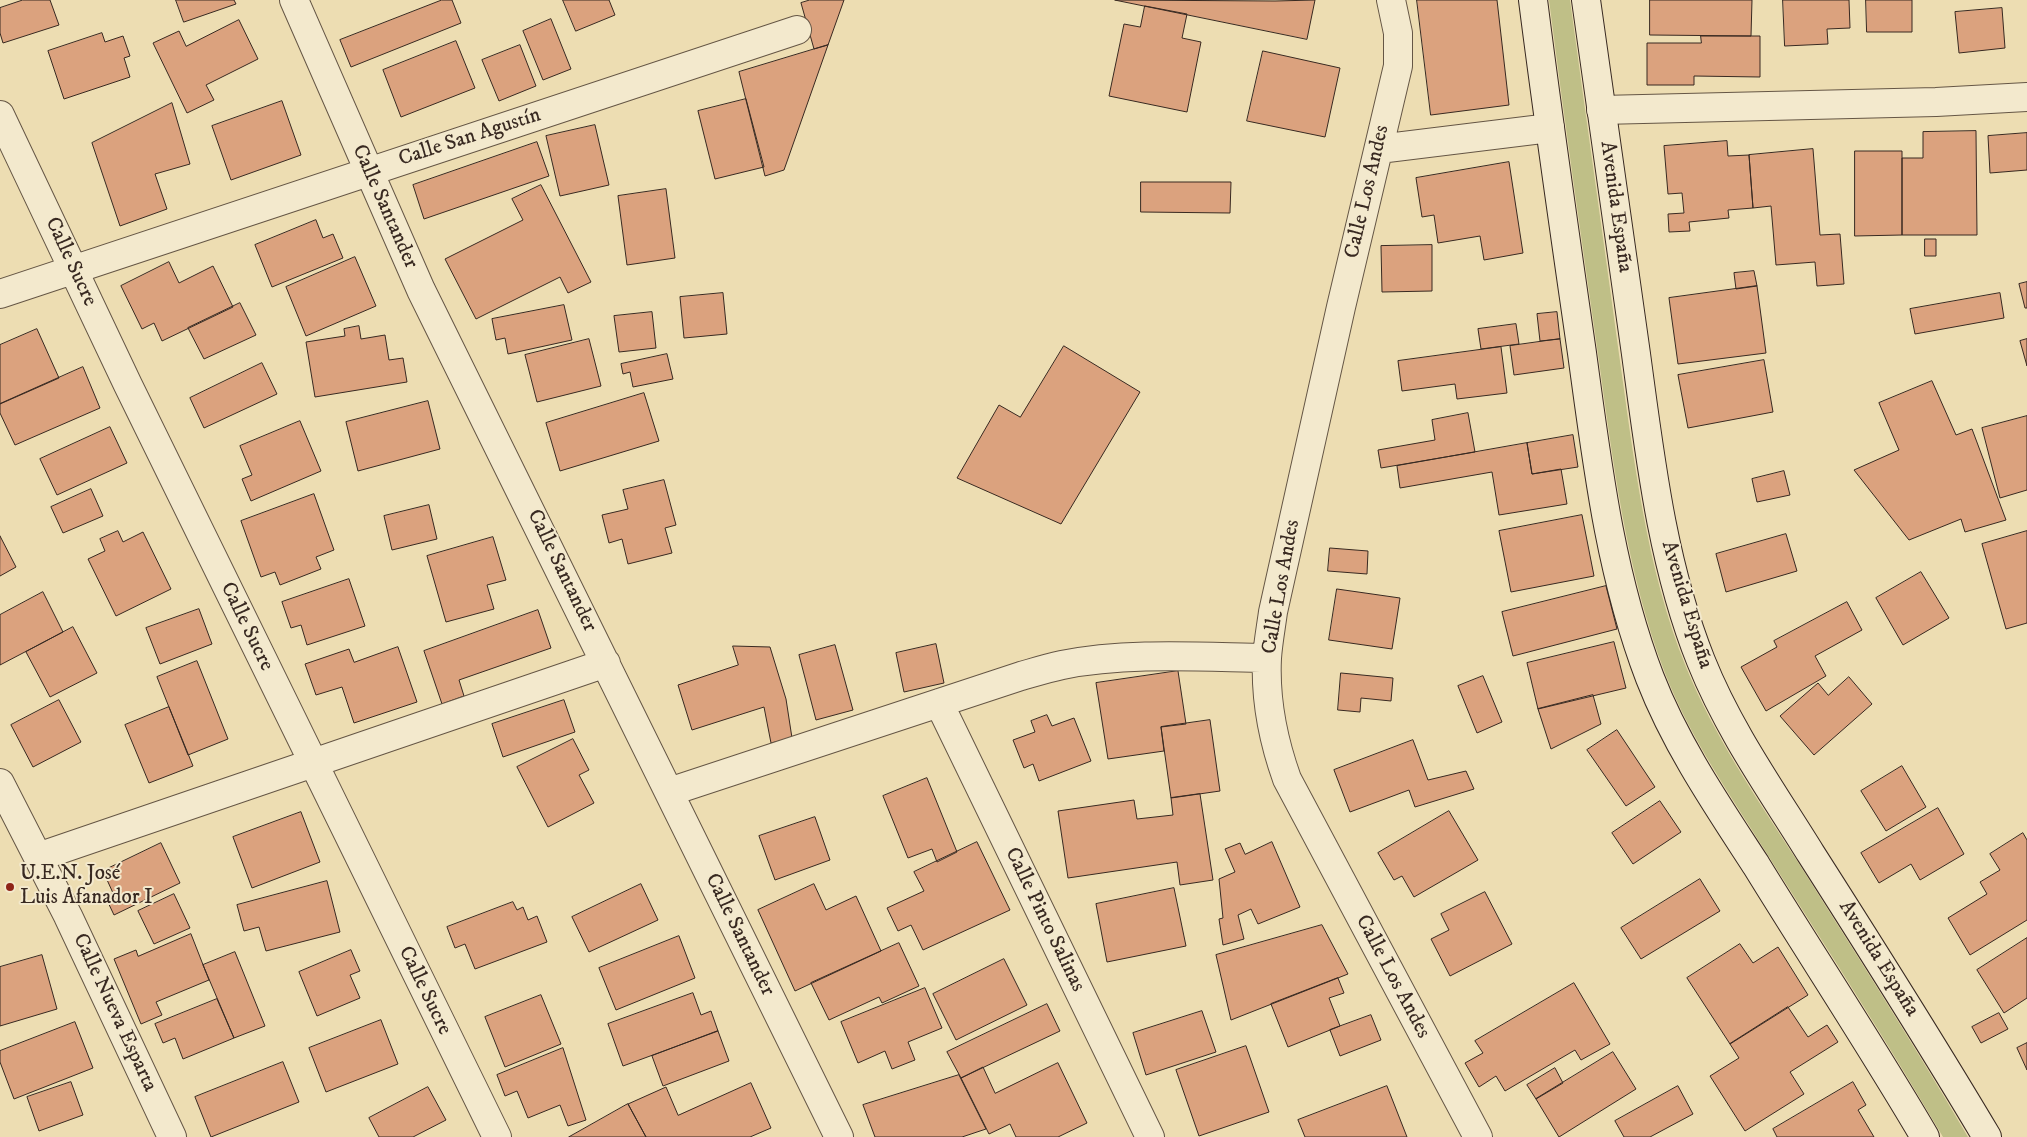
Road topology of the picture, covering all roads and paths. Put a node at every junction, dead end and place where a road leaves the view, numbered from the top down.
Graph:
1 (294, 0) edge
2 (1391, 0) edge
3 (1532, 0) edge
4 (1586, 0) edge
5 (797, 30) dead end
6 (2027, 97) edge
7 (1601, 110) junction
8 (0, 115) edge
9 (1550, 128) junction
10 (1378, 149) junction
11 (368, 171) junction
12 (74, 270) junction
13 (0, 294) edge
14 (1267, 658) junction
15 (606, 663) junction
16 (939, 703) junction
17 (313, 764) junction
18 (0, 783) edge
19 (669, 792) junction
20 (38, 857) junction
21 (172, 1137) edge
22 (497, 1137) edge
23 (838, 1137) edge
24 (1150, 1137) edge
25 (1478, 1137) edge
26 (1925, 1137) edge
27 (1987, 1137) edge

1 - 11 street, Calle Santander
2 - 10 street, Calle Los Andes
3 - 9 street
4 - 7 street, Avenida España
5 - 11 street, Calle San Agustín
6 - 7 street
7 - 27 street, Avenida España
8 - 12 street, Calle Sucre
9 - 10 street
9 - 26 street
10 - 14 street, Calle Los Andes
11 - 12 street, Calle San Agustín
11 - 15 street, Calle Santander
12 - 13 street, Calle San Agustín
12 - 17 street, Calle Sucre
14 - 16 street
14 - 25 street, Calle Los Andes
15 - 17 street
15 - 19 street, Calle Santander
16 - 19 street
16 - 24 street, Calle Pinto Salinas
17 - 20 street
17 - 22 street, Calle Sucre
18 - 20 street, Calle Nueva Esparta
19 - 23 street, Calle Santander
20 - 21 street, Calle Nueva Esparta

